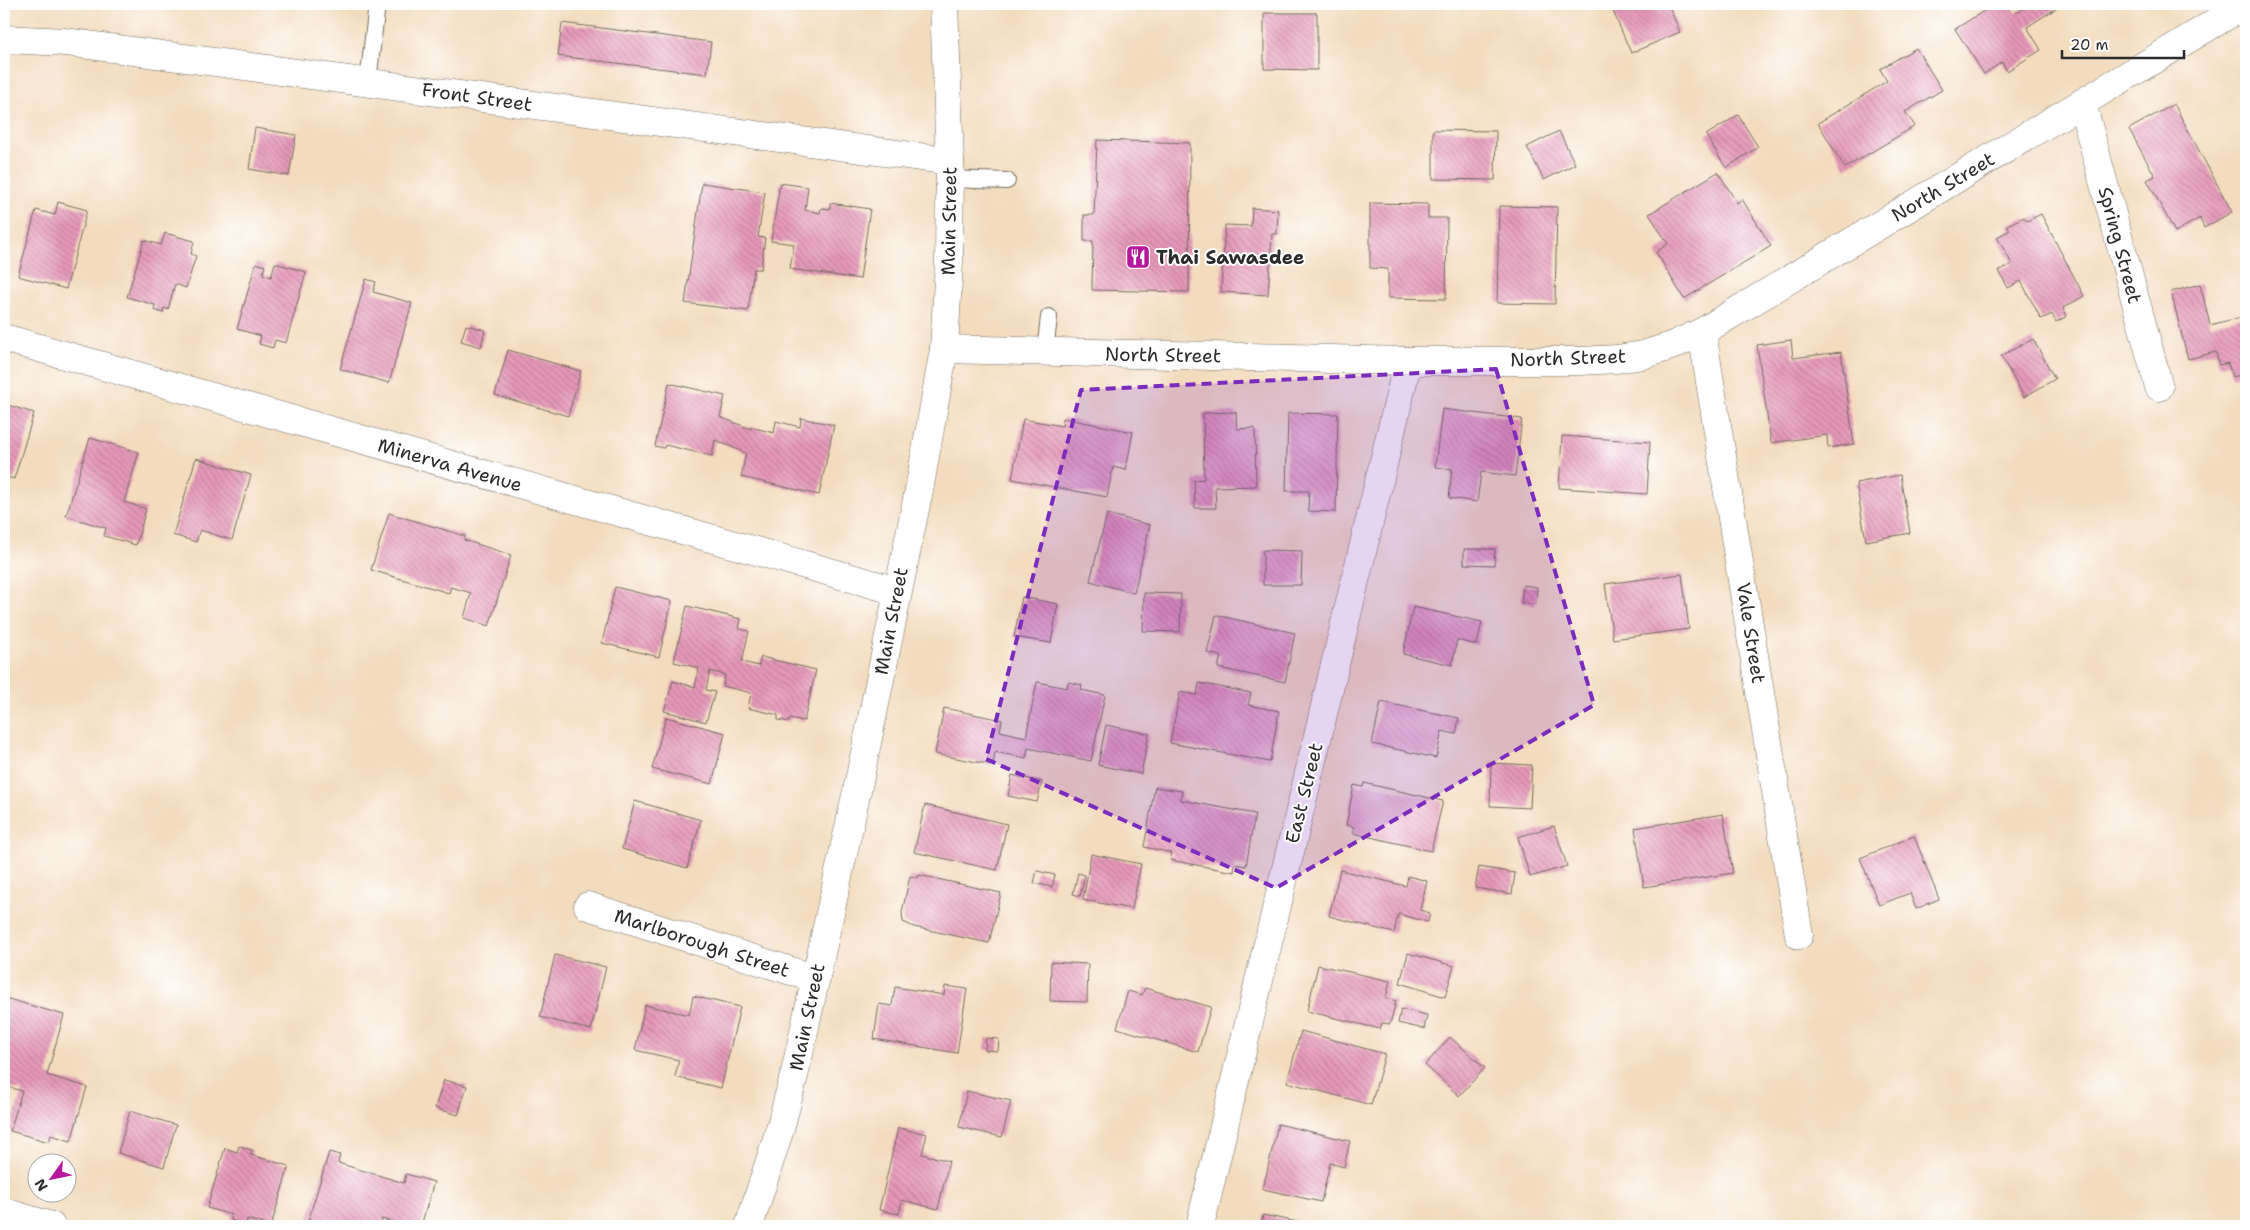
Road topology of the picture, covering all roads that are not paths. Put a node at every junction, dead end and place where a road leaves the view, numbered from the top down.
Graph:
1 (377, 4) edge
2 (944, 4) edge
3 (2246, 4) edge
4 (4, 40) edge
5 (368, 82) junction
6 (2082, 103) junction
7 (950, 170) junction
8 (1007, 181) dead end
9 (1049, 317) dead end
10 (1702, 332) junction
11 (4, 338) edge
12 (944, 349) junction
13 (1046, 352) junction
14 (1408, 361) junction
15 (2159, 387) dead end
16 (897, 591) junction
17 (588, 906) dead end
18 (1799, 935) dead end
19 (816, 979) junction
20 (4, 1212) edge
21 (51, 1226) edge
22 (749, 1226) edge
23 (1200, 1226) edge

1 - 5 lane
2 - 7 street, Main Street
3 - 6 street, North Street
4 - 5 street, Front Street
5 - 7 street, Front Street
6 - 10 street, North Street
6 - 15 street, Spring Street
7 - 8 lane
7 - 12 street, Main Street
9 - 13 lane
10 - 14 street, North Street
10 - 18 street, Vale Street
11 - 16 street, Minerva Avenue
12 - 13 street, North Street
12 - 16 street, Main Street
13 - 14 street, North Street
14 - 23 street, East Street
16 - 19 street, Main Street
17 - 19 street, Marlborough Street
19 - 22 street, Main Street
20 - 21 street

